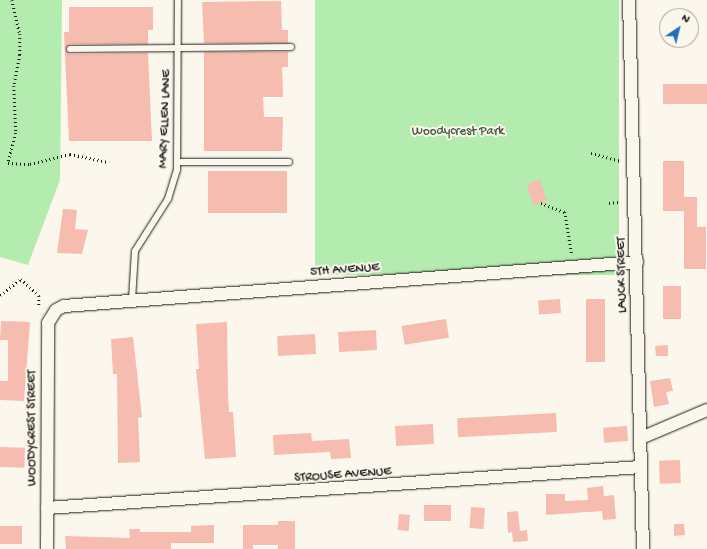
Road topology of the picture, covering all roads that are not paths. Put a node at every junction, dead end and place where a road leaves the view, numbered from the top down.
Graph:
1 (178, 0) edge
2 (629, 0) edge
3 (291, 47) dead end
4 (70, 49) dead end
5 (179, 50) junction
6 (177, 162) junction
7 (289, 162) dead end
8 (637, 262) junction
9 (132, 300) junction
10 (56, 310) joint
11 (707, 410) edge
12 (641, 438) junction
13 (641, 468) junction
14 (47, 508) junction
15 (47, 549) edge
16 (643, 549) edge

1 - 5 lane, MARY ELLEN LANE
2 - 8 street, LAUCK STREET
3 - 5 lane
4 - 5 lane
5 - 6 lane, MARY ELLEN LANE
6 - 7 lane
6 - 9 lane, MARY ELLEN LANE
8 - 9 street, 5TH AVENUE
8 - 12 street, LAUCK STREET
9 - 10 street, 5TH AVENUE
10 - 14 street, WOODYCREST STREET
11 - 12 street
12 - 13 street, LAUCK STREET
13 - 14 street, STROUSE AVENUE
13 - 16 street, LAUCK STREET
14 - 15 street, WOODYCREST STREET

